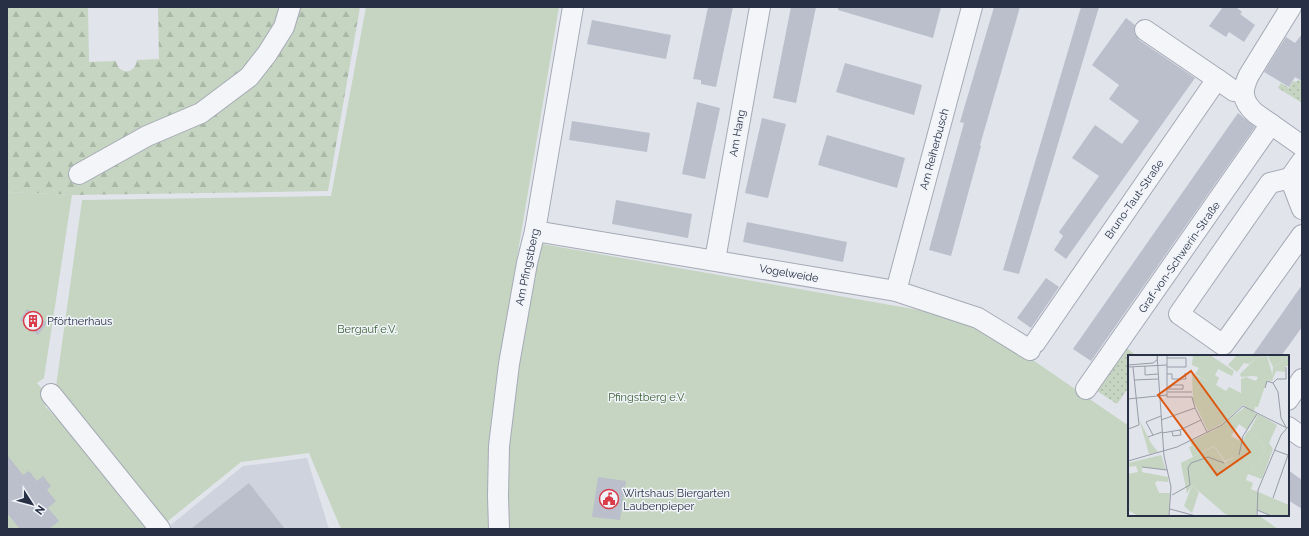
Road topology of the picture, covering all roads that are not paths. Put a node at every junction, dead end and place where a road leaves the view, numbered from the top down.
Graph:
1 (290, 7) edge
2 (573, 7) edge
3 (760, 7) edge
4 (972, 7) edge
5 (1290, 7) edge
6 (1145, 30) dead end
7 (1217, 79) junction
8 (1243, 92) junction
9 (1271, 124) junction
10 (1302, 146) edge
11 (1302, 161) edge
12 (79, 174) dead end
13 (1290, 178) junction
14 (1302, 209) edge
15 (535, 231) junction
16 (1302, 235) edge
17 (715, 260) junction
18 (896, 291) junction
19 (1032, 347) joint
20 (1302, 379) edge
21 (1086, 389) dead end
22 (51, 394) dead end
23 (1289, 398) edge
24 (1289, 428) edge
25 (1302, 437) edge
26 (160, 529) edge
27 (499, 529) edge

1 - 12 street
2 - 15 street, Am Pfingstberg
3 - 17 street, Am Hang
4 - 18 street, Am Reiherbusch
5 - 8 street
6 - 7 street
7 - 8 street
7 - 19 street, Bruno-Taut-Straße
8 - 9 street
9 - 10 street
9 - 21 street, Graf-von-Schwerin-Straße
11 - 13 street
13 - 14 street
13 - 16 street
15 - 17 street, Vogelweide
15 - 27 street, Am Pfingstberg
17 - 18 street, Vogelweide
18 - 19 street, Vogelweide
20 - 23 street
22 - 26 street
24 - 25 street

